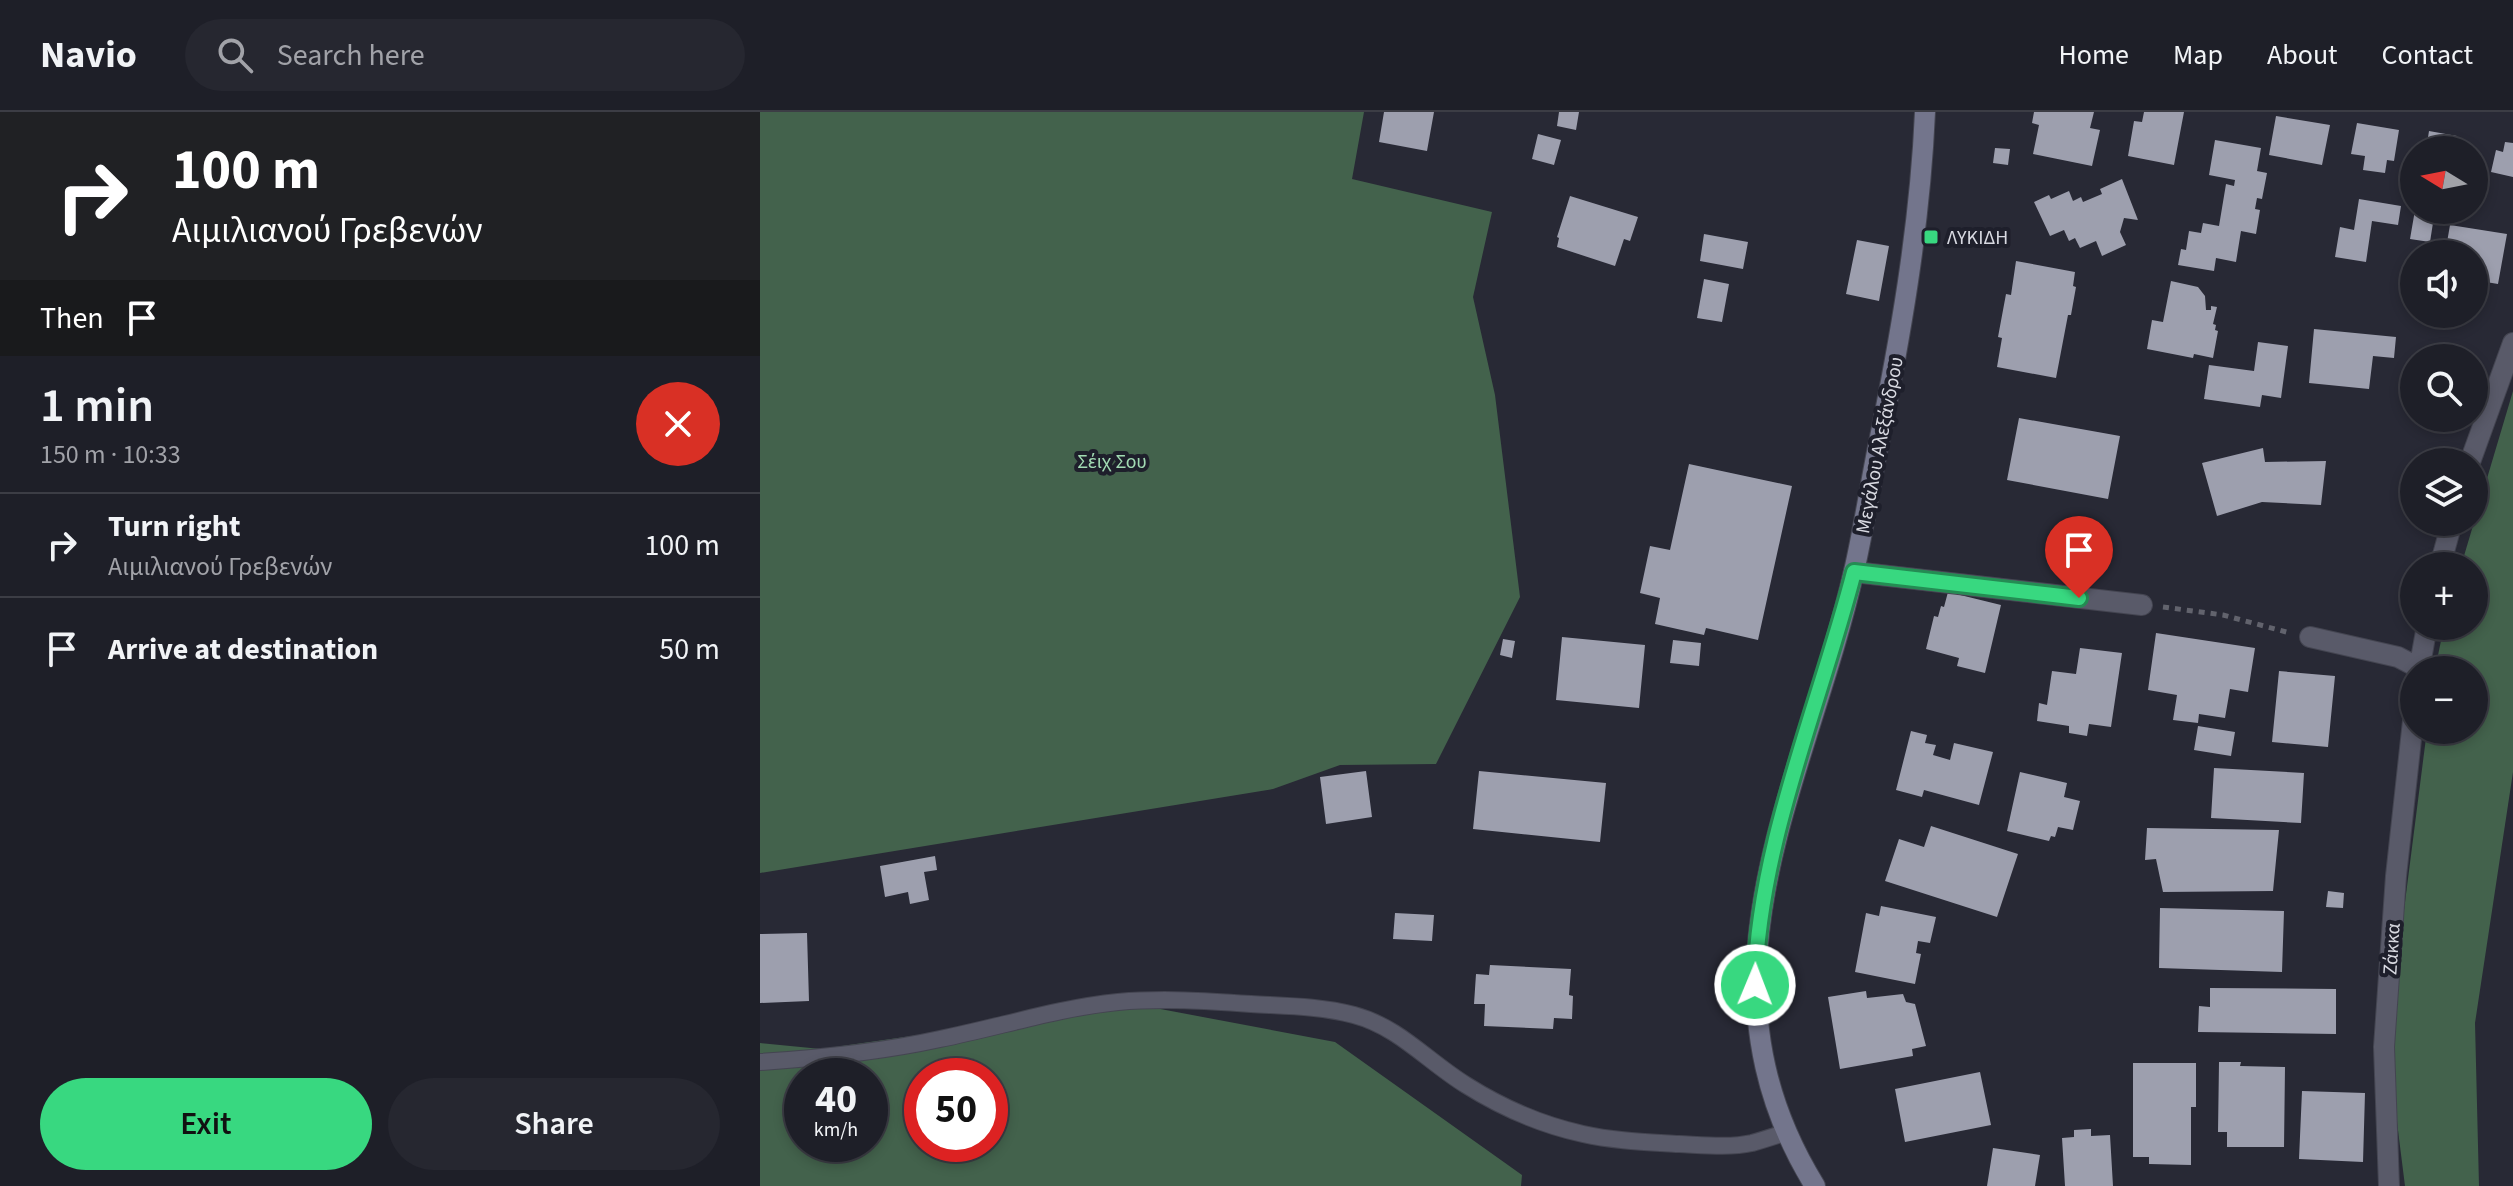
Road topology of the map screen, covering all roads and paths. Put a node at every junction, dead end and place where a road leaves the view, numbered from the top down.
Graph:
1 (1925, 112) edge
2 (2513, 343) edge
3 (2475, 448) edge
4 (1854, 572) junction
5 (2142, 605) joint
6 (2310, 637) joint
7 (2400, 658) edge
8 (2410, 744) edge
9 (760, 1062) edge
10 (1787, 1132) junction
11 (1815, 1186) edge
12 (2389, 1186) edge

1 - 4 main road, Μεγάλου Αλεξάνδρου
2 - 3 street
4 - 5 street
4 - 10 main road, Μεγάλου Αλεξάνδρου
5 - 6 path
6 - 7 street
8 - 12 street, Ζάκκα
9 - 10 lane
10 - 11 main road, Μεγάλου Αλεξάνδρου

